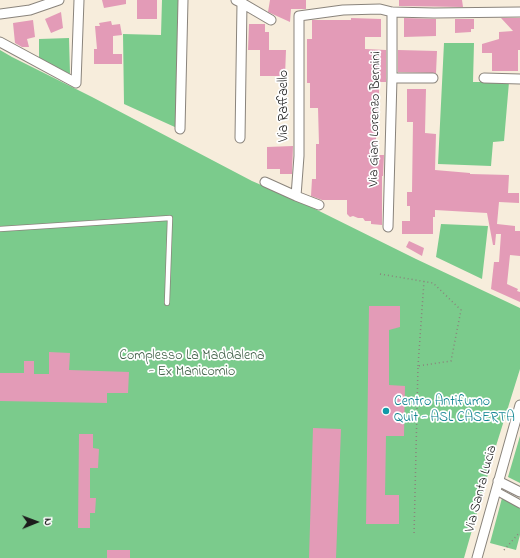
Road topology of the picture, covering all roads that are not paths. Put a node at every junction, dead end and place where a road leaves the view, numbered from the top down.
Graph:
1 (59, 0) edge
2 (79, 0) edge
3 (183, 0) edge
4 (343, 0) edge
5 (239, 2) edge
6 (380, 5) edge
7 (343, 10) junction
8 (392, 12) junction
9 (520, 12) edge
10 (0, 14) edge
11 (271, 20) dead end
12 (0, 42) edge
13 (392, 78) junction
14 (433, 78) dead end
15 (484, 78) dead end
16 (520, 79) edge
17 (180, 129) dead end
18 (240, 138) dead end
19 (265, 182) dead end
20 (296, 196) junction
21 (319, 205) dead end
22 (388, 227) dead end
23 (0, 229) edge
24 (167, 303) dead end
25 (520, 404) edge
26 (518, 417) edge
27 (498, 481) junction
28 (520, 492) edge
29 (500, 493) dead end
30 (520, 504) edge
31 (477, 558) edge

1 - 10 street
2 - 12 street
3 - 17 street
4 - 7 street
5 - 11 street
5 - 18 street
6 - 7 street
6 - 8 street
7 - 20 street, Via Raffaello
8 - 9 street
8 - 13 street, Via Gian Lorenzo Bernini
13 - 14 street
13 - 22 street, Via Gian Lorenzo Bernini
15 - 16 street
19 - 20 street
20 - 21 street
23 - 24 lane
25 - 26 street, Via Santa Lucia
26 - 27 street, Via Santa Lucia
27 - 28 street
27 - 31 street, Via Santa Lucia
29 - 30 street

